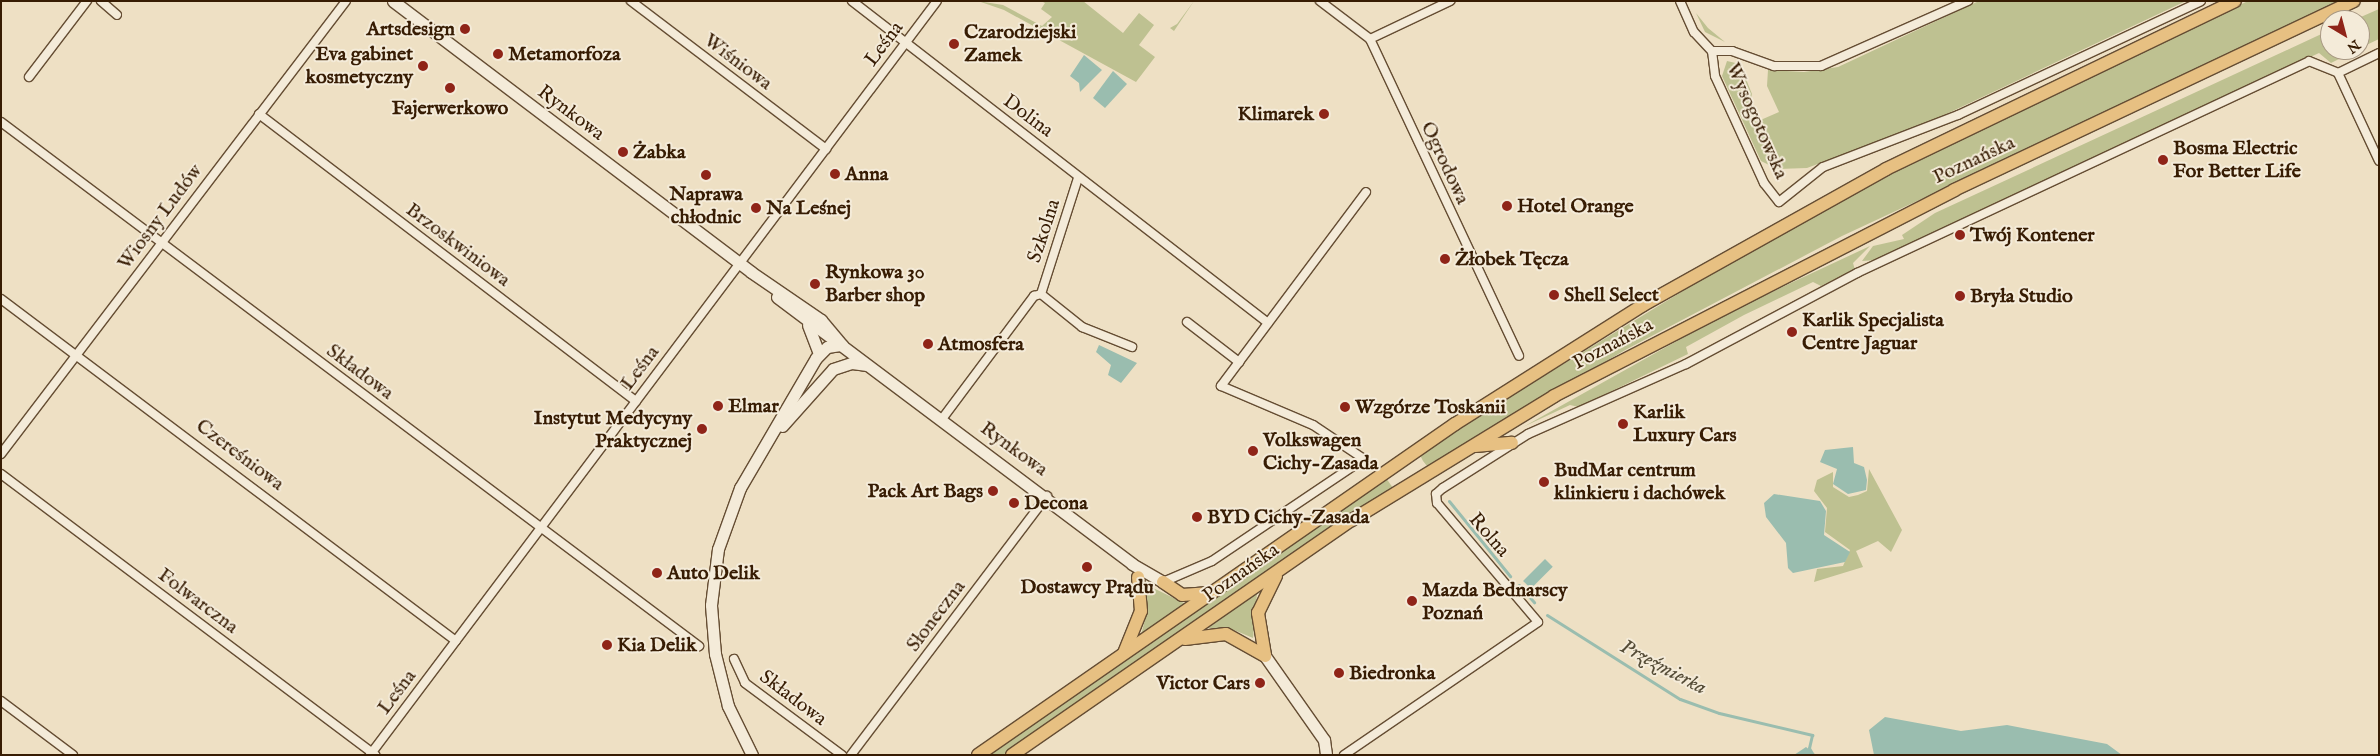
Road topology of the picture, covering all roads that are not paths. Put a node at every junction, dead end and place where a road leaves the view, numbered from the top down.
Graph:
1 (87, 1) edge
2 (101, 1) edge
3 (346, 1) edge
4 (393, 1) edge
5 (631, 1) edge
6 (852, 1) edge
7 (937, 1) edge
8 (1320, 1) edge
9 (1450, 1) edge
10 (1680, 1) edge
11 (1968, 1) edge
12 (2201, 1) edge
13 (2235, 1) edge
14 (2354, 1) edge
15 (118, 15) dead end
16 (1370, 39) junction
17 (906, 42) junction
18 (1712, 51) junction
19 (2379, 53) edge
20 (2338, 73) junction
21 (29, 78) dead end
22 (259, 114) junction
23 (1, 122) edge
24 (826, 149) junction
25 (2379, 161) edge
26 (1078, 178) junction
27 (1366, 192) dead end
28 (161, 242) junction
29 (739, 263) junction
30 (750, 272) junction
31 (1041, 294) junction
32 (1, 299) edge
33 (796, 312) junction
34 (1187, 322) dead end
35 (1268, 323) junction
36 (842, 345) junction
37 (1132, 347) dead end
38 (819, 353) junction
39 (76, 356) junction
40 (1519, 356) dead end
41 (1239, 362) junction
42 (870, 366) junction
43 (827, 374) junction
44 (636, 401) junction
45 (942, 419) junction
46 (770, 438) junction
47 (1512, 443) junction
48 (1462, 451) junction
49 (1, 454) edge
50 (1, 474) edge
51 (1047, 496) junction
52 (543, 528) junction
53 (1290, 562) junction
54 (1132, 564) junction
55 (1138, 577) junction
56 (1163, 582) junction
57 (1212, 592) junction
58 (456, 640) junction
59 (699, 646) dead end
60 (1160, 651) junction
61 (1124, 653) junction
62 (1265, 656) junction
63 (734, 658) dead end
64 (1, 701) edge
65 (373, 754) edge
66 (73, 755) edge
67 (752, 755) edge
68 (842, 755) edge
69 (851, 755) edge
70 (978, 755) edge
71 (1012, 755) edge
72 (1326, 755) edge
73 (1344, 755) edge

1 - 21 street
2 - 15 street
3 - 22 street, Wiosny Ludów
4 - 29 street, Rynkowa
5 - 24 street, Wiśniowa
6 - 17 street, Dolina
7 - 17 street, Leśna
8 - 16 street, Ogrodowa
9 - 16 street
10 - 18 street, Wysogotowska
11 - 18 street
12 - 18 street, Wysogotowska
13 - 57 main road, Poznańska
14 - 48 main road, Poznańska
16 - 40 street, Ogrodowa
17 - 24 street, Leśna
17 - 26 street, Dolina
19 - 20 street
20 - 25 street
20 - 47 street
22 - 28 street, Wiosny Ludów
22 - 44 street, Brzoskwiniowa
23 - 28 street, Składowa
24 - 29 street, Leśna
26 - 31 street, Szkolna
26 - 35 street, Dolina
27 - 35 street
28 - 39 street, Wiosny Ludów
28 - 52 street, Składowa
29 - 30 street, Rynkowa
29 - 44 street, Leśna
30 - 33 street, Rynkowa
30 - 36 street, Rynkowa
31 - 37 street
31 - 45 street
32 - 39 street, Czereśniowa
33 - 36 street, Rynkowa
33 - 38 street
34 - 41 street
35 - 41 street
36 - 38 street
36 - 42 street, Rynkowa
36 - 43 street
38 - 46 street
39 - 49 street, Wiosny Ludów
39 - 58 street, Czereśniowa
41 - 56 street, Poznańska
42 - 43 street
42 - 45 street, Rynkowa
43 - 46 street
44 - 52 street, Leśna
45 - 51 street, Rynkowa
46 - 67 street
47 - 48 main road
47 - 73 street, Rolna
48 - 53 main road, Poznańska
50 - 65 street, Folwarczna
51 - 54 street, Rynkowa
51 - 69 street, Słoneczna
52 - 58 street, Leśna
52 - 59 street, Składowa
53 - 60 main road, Poznańska
53 - 62 main road
54 - 55 street
54 - 56 street, Rynkowa
55 - 56 street
55 - 61 main road
56 - 57 main road
57 - 61 main road, Poznańska
58 - 65 street, Leśna
60 - 62 main road
60 - 71 main road, Poznańska
61 - 70 main road, Poznańska
62 - 72 street
63 - 68 street, Składowa
64 - 66 street

